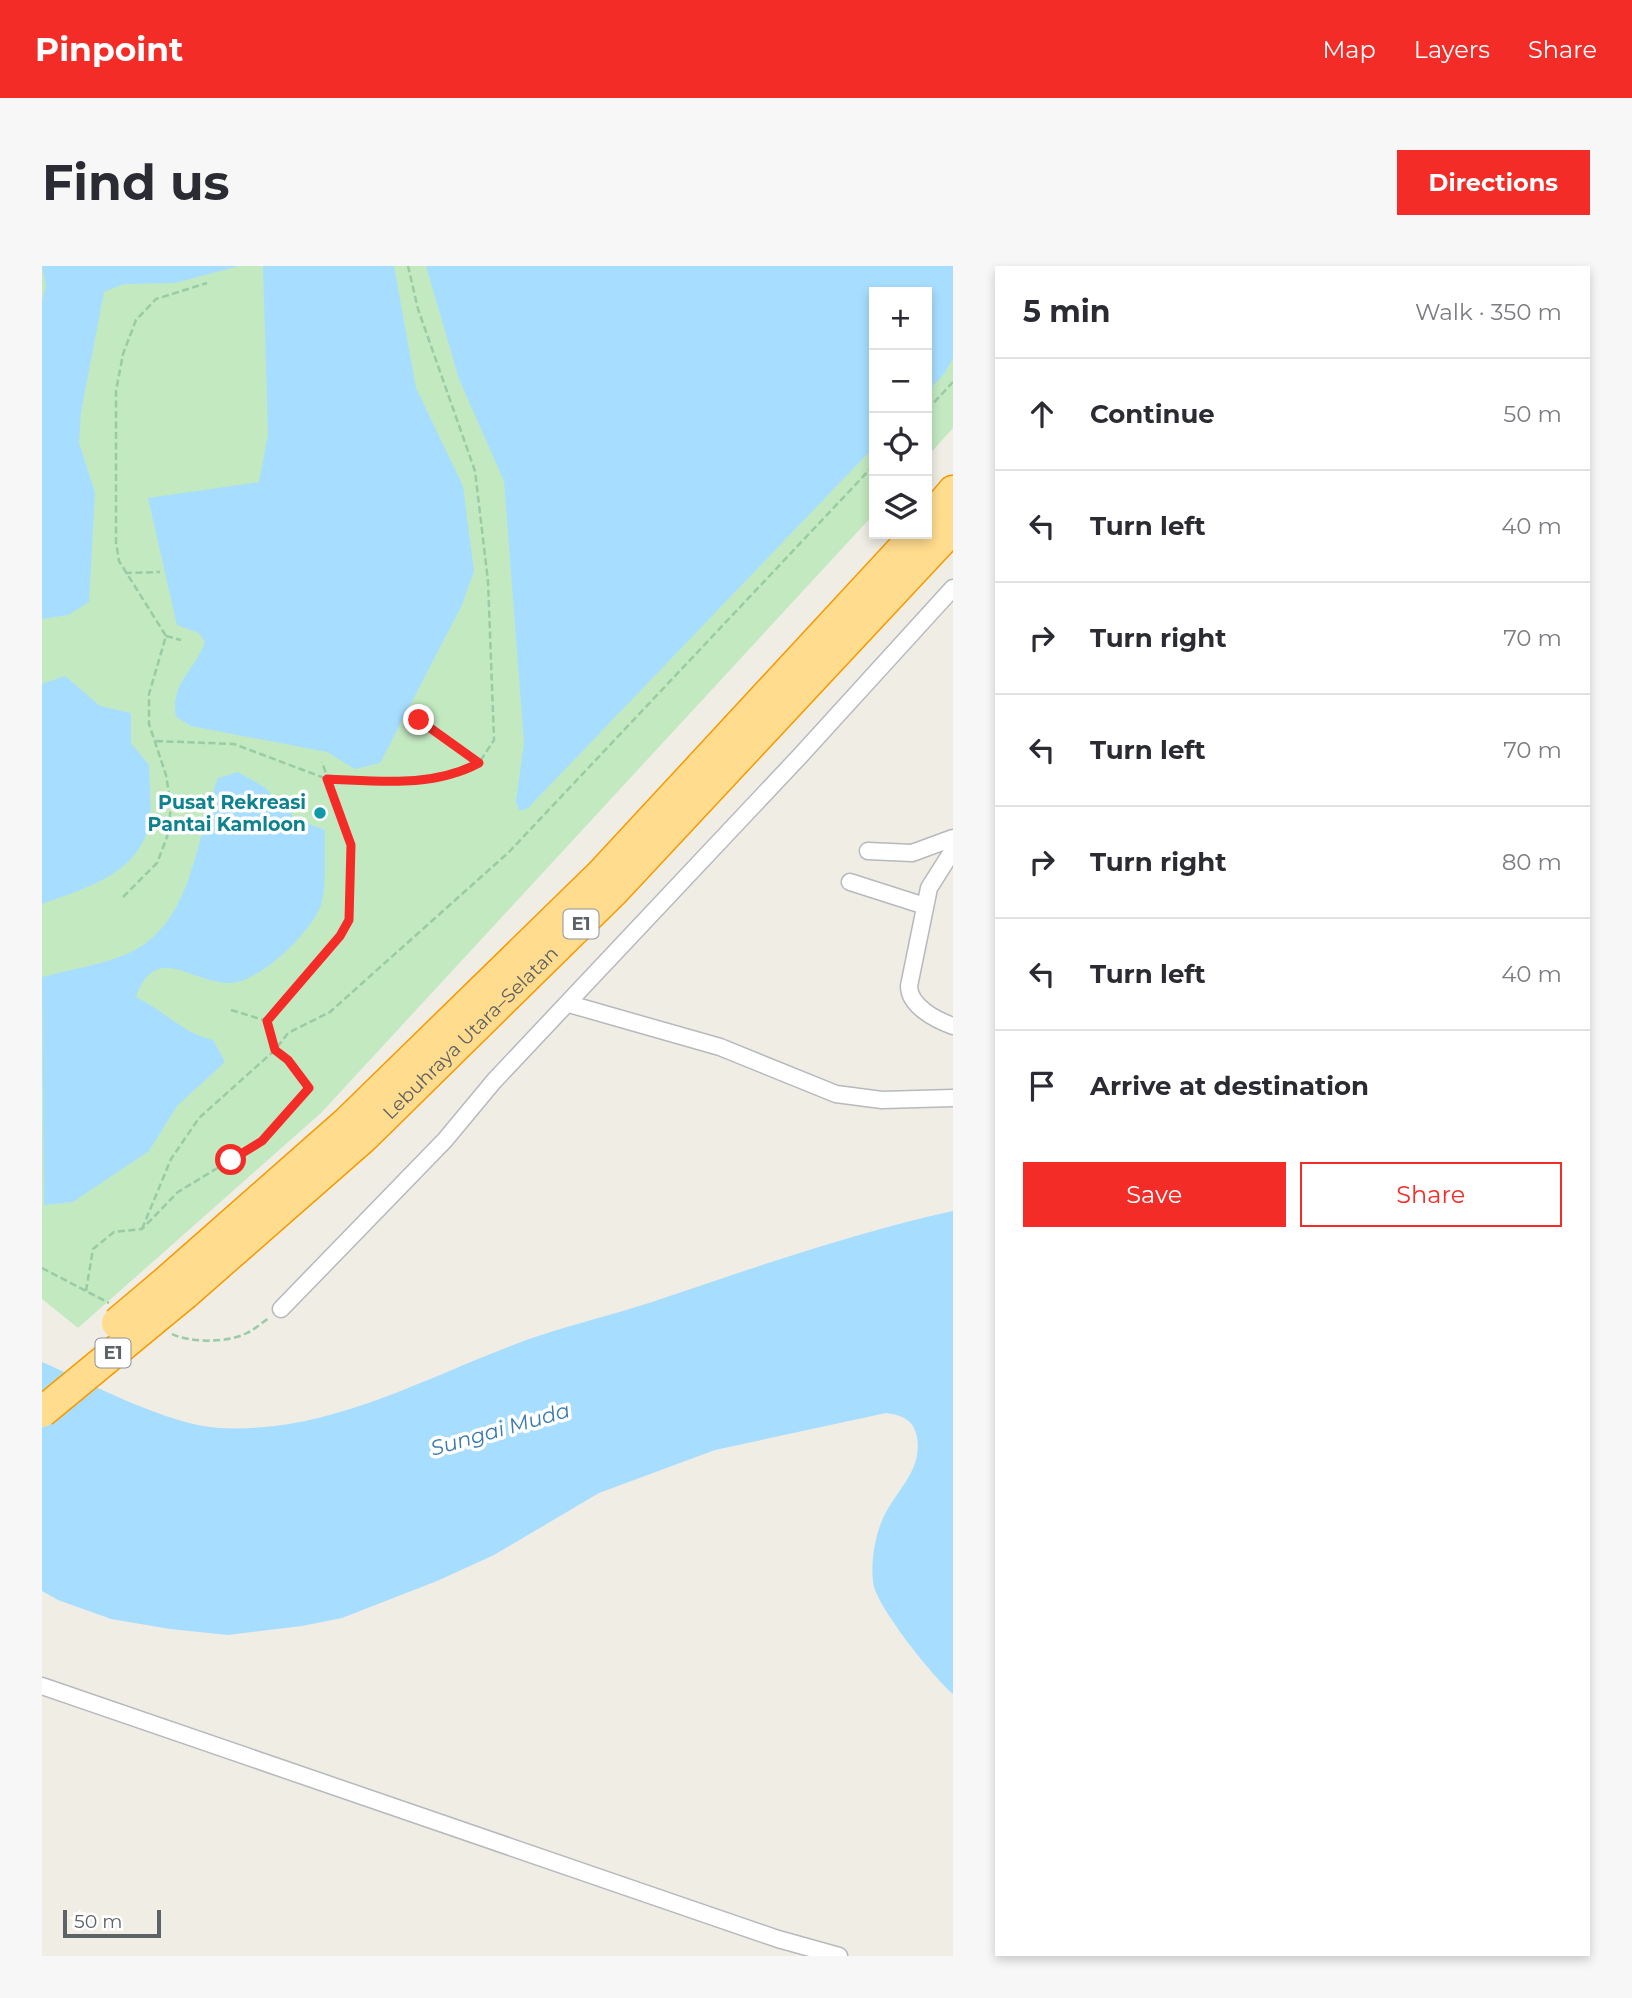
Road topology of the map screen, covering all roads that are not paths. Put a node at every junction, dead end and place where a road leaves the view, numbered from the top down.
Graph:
1 (953, 491) edge
2 (932, 516) edge
3 (953, 528) edge
4 (911, 539) edge
5 (953, 588) edge
6 (953, 838) edge
7 (953, 850) edge
8 (868, 851) dead end
9 (850, 882) dead end
10 (925, 906) junction
11 (569, 1004) junction
12 (953, 1026) edge
13 (953, 1098) edge
14 (177, 1286) junction
15 (281, 1309) dead end
16 (42, 1386) edge
17 (42, 1412) edge
18 (42, 1686) edge
19 (839, 1956) edge

1 - 2 highway
3 - 14 highway, Lebuhraya Utara–Selatan / E1
4 - 14 highway, Lebuhraya Utara–Selatan / E1
5 - 11 street
6 - 8 street
7 - 10 street
9 - 10 street
10 - 12 street
11 - 13 street
11 - 15 street
14 - 16 highway, Lebuhraya Utara–Selatan / E1, bridge
14 - 17 highway, Lebuhraya Utara–Selatan / E1, bridge
18 - 19 street

